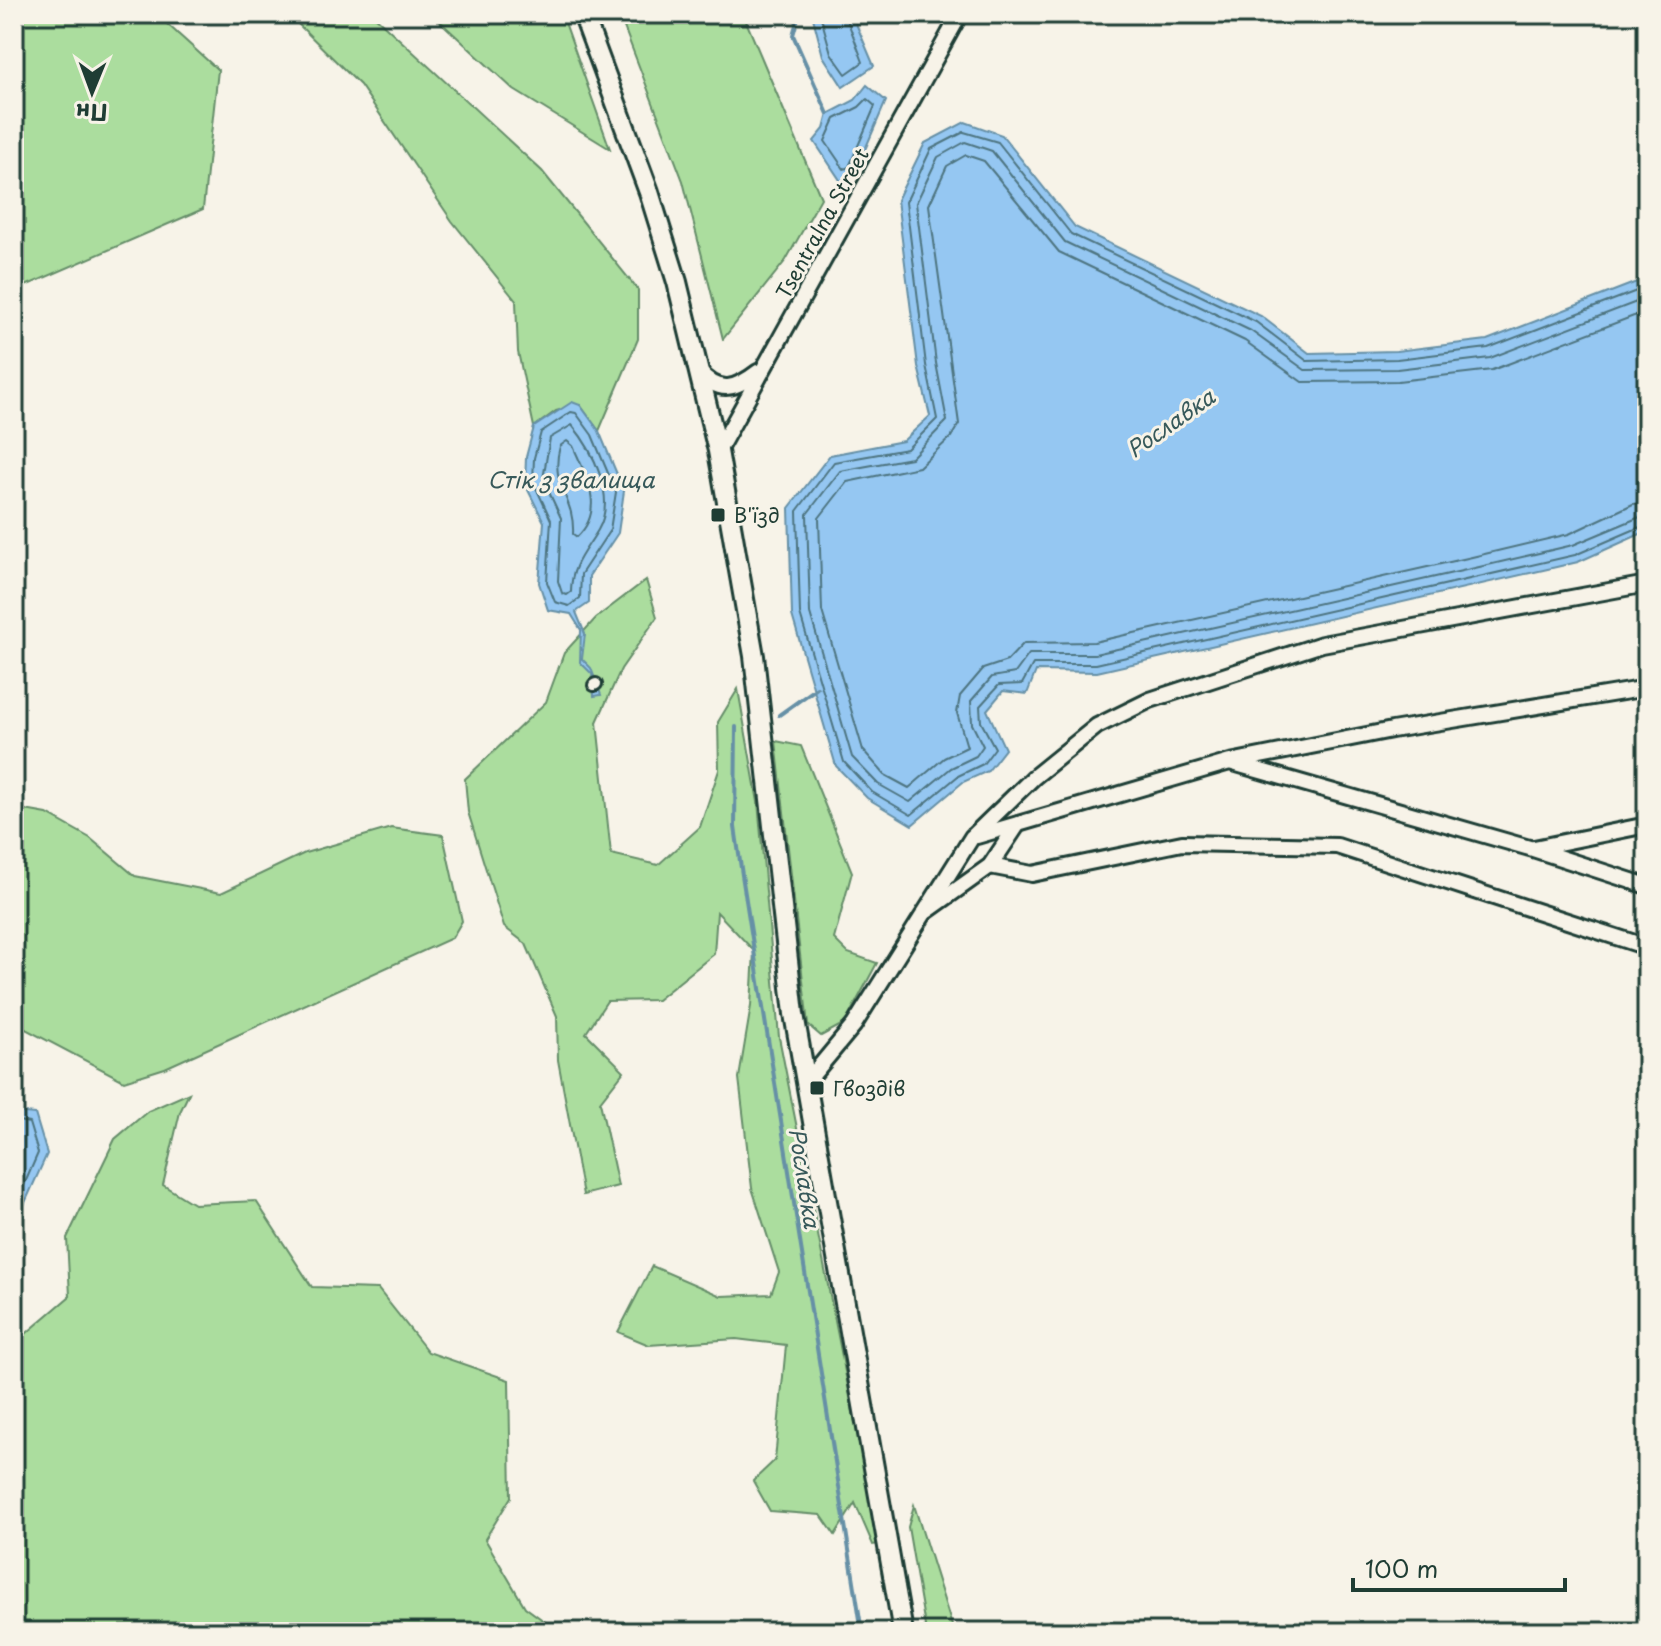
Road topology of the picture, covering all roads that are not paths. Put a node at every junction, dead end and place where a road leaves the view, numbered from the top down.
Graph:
1 (583, 14) edge
2 (960, 14) edge
3 (765, 366) junction
4 (699, 371) junction
5 (718, 451) junction
6 (1647, 584) edge
7 (1647, 688) edge
8 (1230, 762) junction
9 (1018, 824) junction
10 (1647, 825) edge
11 (972, 837) junction
12 (1533, 849) junction
13 (990, 866) junction
14 (1647, 886) edge
15 (920, 916) junction
16 (1647, 947) edge
17 (805, 1084) junction
18 (903, 1632) edge

1 - 4 main road
2 - 3 street, Tsentralna Street
3 - 4 street
3 - 5 street, Tsentralna Street
4 - 5 main road
5 - 17 main road
6 - 11 street
7 - 8 street
8 - 9 street
8 - 12 street
9 - 11 street
9 - 13 street
10 - 12 street
11 - 15 street
12 - 14 street
13 - 15 street
13 - 16 street
15 - 17 street
17 - 18 main road

